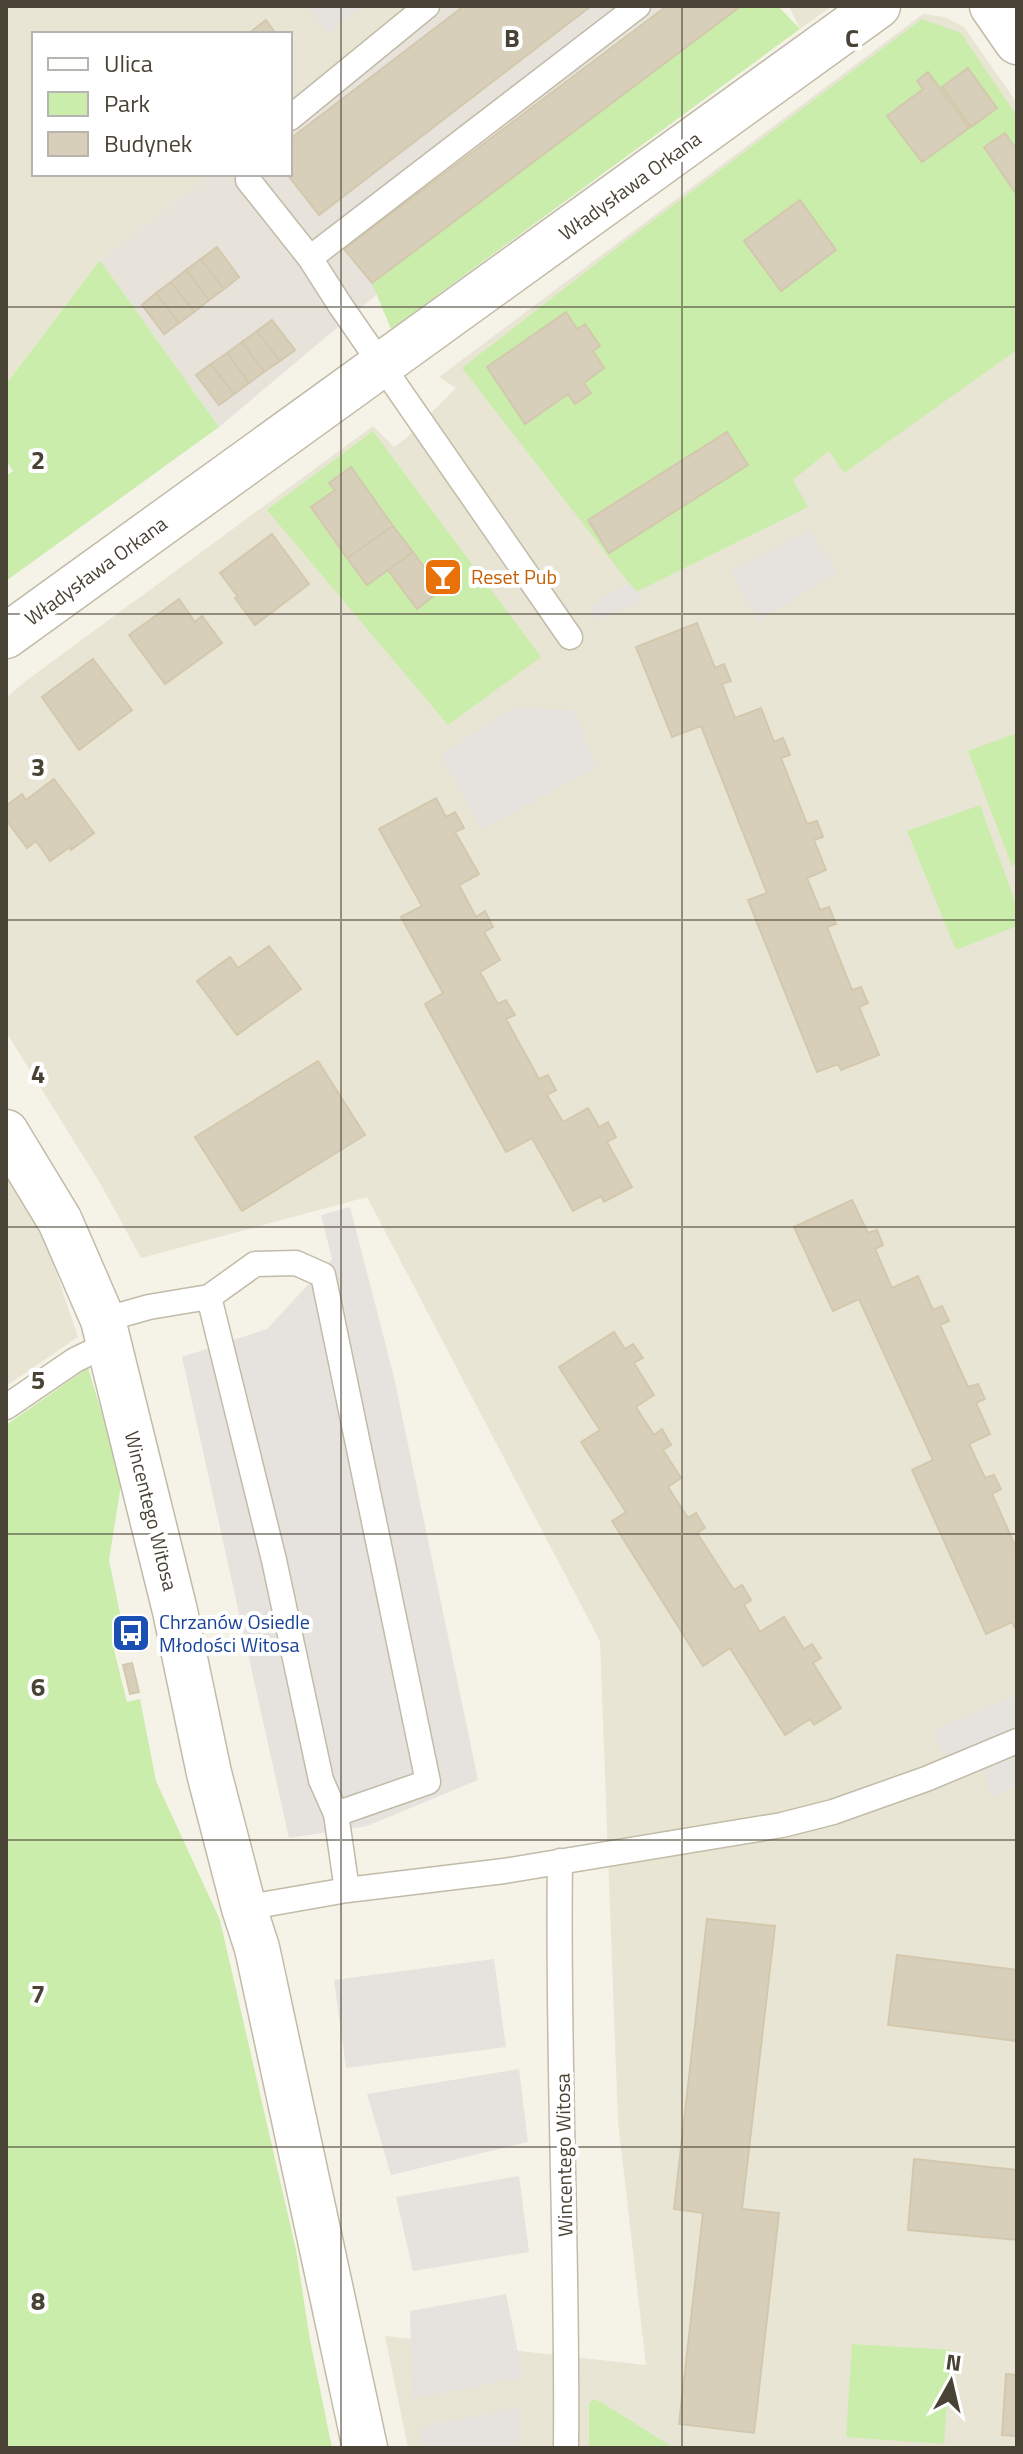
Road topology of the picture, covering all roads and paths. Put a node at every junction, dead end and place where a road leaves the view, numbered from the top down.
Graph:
1 (427, 6) edge
2 (638, 6) edge
3 (878, 6) edge
4 (992, 6) edge
5 (1017, 42) edge
6 (292, 116) edge
7 (249, 176) edge
8 (310, 258) junction
9 (381, 365) junction
10 (6, 636) edge
11 (570, 637) dead end
12 (6, 1132) edge
13 (209, 1297) junction
14 (106, 1332) junction
15 (6, 1407) edge
16 (1017, 1741) edge
17 (336, 1814) junction
18 (560, 1861) junction
19 (347, 1890) junction
20 (244, 1908) junction
21 (365, 2448) edge
22 (566, 2448) edge

1 - 6 lane
2 - 8 lane
3 - 9 street, Władysława Orkana
4 - 5 street
7 - 8 lane
8 - 9 lane
9 - 10 street, Władysława Orkana
9 - 11 lane
12 - 14 street, Wincentego Witosa
13 - 14 lane
13 - 17 lane
13 - 17 lane
14 - 15 lane
14 - 20 street, Wincentego Witosa
16 - 18 lane
17 - 19 lane
18 - 19 lane
18 - 22 lane, Wincentego Witosa
19 - 20 lane
20 - 21 street, Wincentego Witosa

